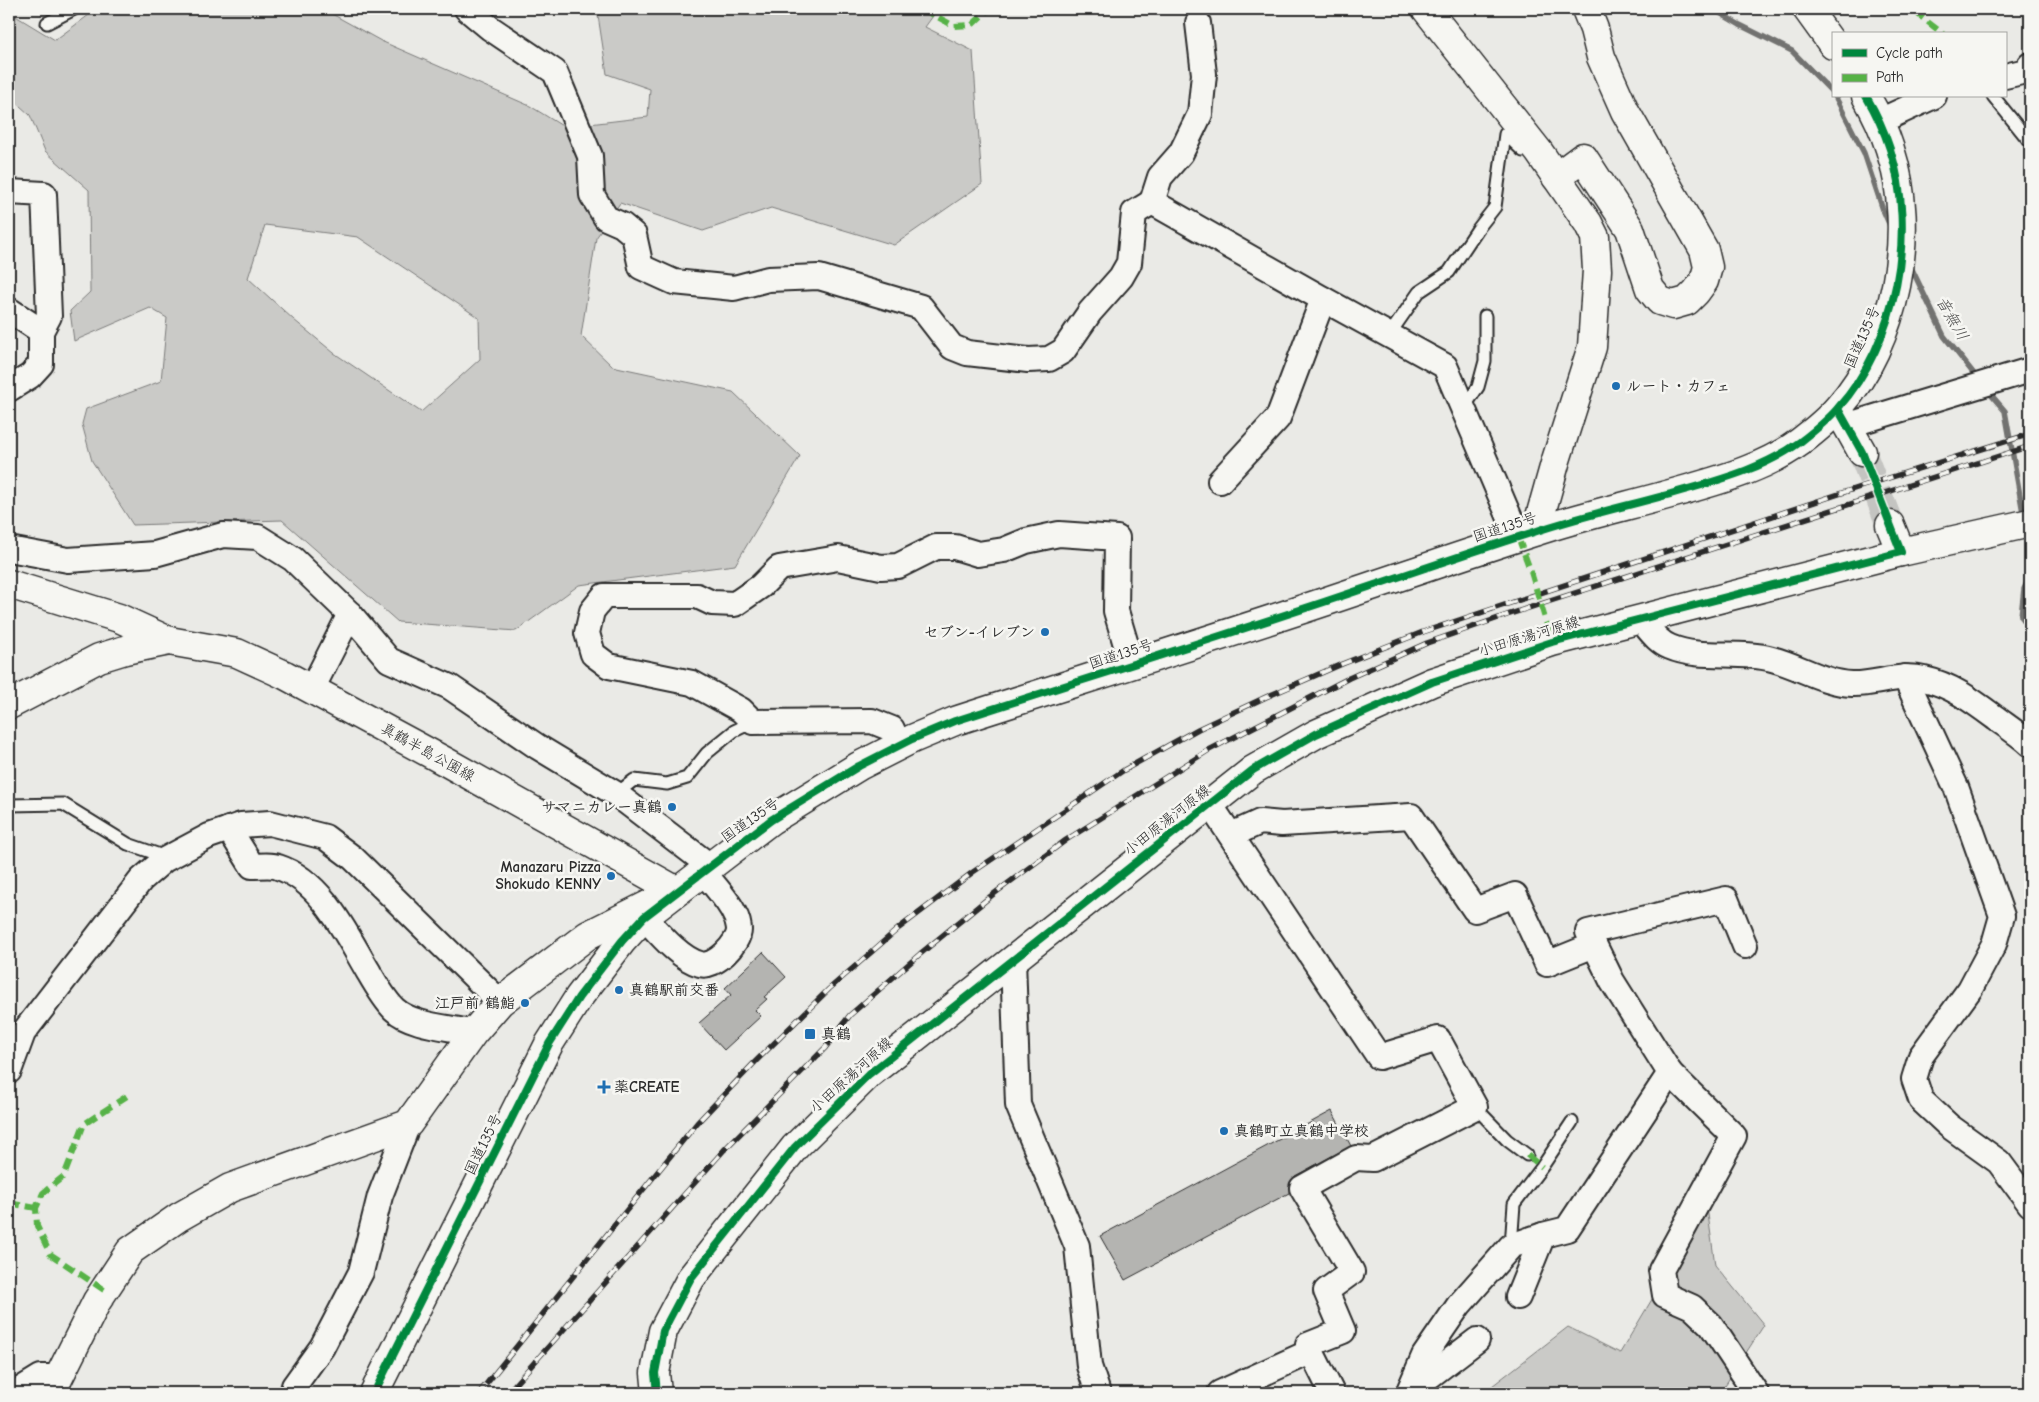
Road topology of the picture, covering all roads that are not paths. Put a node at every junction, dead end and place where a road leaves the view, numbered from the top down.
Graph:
1 (74, 9) edge
2 (467, 9) edge
3 (1426, 9) edge
4 (1586, 9) edge
5 (1807, 9) edge
6 (1198, 22) dead end
7 (47, 23) dead end
8 (1832, 44) edge
9 (2030, 65) edge
10 (2006, 76) edge
11 (1867, 98) edge
12 (1930, 98) edge
13 (1994, 98) edge
14 (1880, 120) junction
15 (2030, 142) edge
16 (1539, 152) junction
17 (1556, 177) junction
18 (9, 192) edge
19 (1152, 202) junction
20 (1323, 300) junction
21 (9, 310) edge
22 (1485, 316) dead end
23 (41, 331) junction
24 (1389, 334) junction
25 (2030, 370) edge
26 (9, 389) edge
27 (1463, 409) junction
28 (1843, 417) junction
29 (1862, 452) tunnel mouth
30 (1220, 481) dead end
31 (2030, 523) edge
32 (1890, 525) tunnel mouth
33 (1527, 534) junction
34 (9, 548) edge
35 (1901, 552) junction
36 (9, 584) edge
37 (350, 614) junction
38 (1640, 619) junction
39 (169, 641) junction
40 (1132, 665) junction
41 (1905, 677) junction
42 (312, 689) junction
43 (9, 705) edge
44 (753, 722) junction
45 (2029, 740) edge
46 (899, 745) junction
47 (616, 794) junction
48 (1209, 803) junction
49 (9, 804) edge
50 (229, 829) junction
51 (1231, 835) junction
52 (164, 860) junction
53 (707, 869) junction
54 (677, 891) junction
55 (644, 917) junction
56 (1594, 945) junction
57 (1745, 946) dead end
58 (1013, 959) junction
59 (500, 1002) junction
60 (473, 1032) junction
61 (9, 1071) edge
62 (1670, 1073) junction
63 (1475, 1107) junction
64 (1572, 1122) dead end
65 (408, 1124) junction
66 (1526, 1155) dead end
67 (2030, 1204) edge
68 (1543, 1235) junction
69 (1511, 1246) junction
70 (1518, 1297) dead end
71 (1477, 1340) dead end
72 (1310, 1352) junction
73 (55, 1385) edge
74 (15, 1393) edge
75 (292, 1393) edge
76 (374, 1393) edge
77 (656, 1393) edge
78 (1098, 1393) edge
79 (1220, 1393) edge
80 (1332, 1393) edge
81 (1408, 1393) edge
82 (1756, 1393) edge

1 - 7 lane
2 - 19 street
3 - 16 main road
4 - 17 main road
5 - 8 main road
6 - 19 street
9 - 10 street
11 - 14 main road, 国道135号
12 - 14 street
13 - 15 lane
14 - 28 main road, 国道135号
16 - 17 main road
16 - 24 lane
17 - 33 main road
18 - 23 street
19 - 20 street
20 - 24 street
20 - 30 street
21 - 23 street
22 - 27 lane
23 - 26 street
24 - 27 street
25 - 28 street
27 - 33 street
28 - 29 main road
28 - 33 main road, 国道135号
31 - 35 main road, 小田原湯河原線
32 - 35 main road
33 - 40 main road, 国道135号
34 - 37 street
35 - 38 main road, 小田原湯河原線
36 - 39 main road, 真鶴半島公園線
37 - 42 street
37 - 47 street
38 - 41 street
38 - 48 main road, 小田原湯河原線
39 - 42 main road, 真鶴半島公園線
39 - 43 main road, 真鶴半島公園線
40 - 44 street
40 - 46 main road, 国道135号
41 - 45 street
41 - 67 street
42 - 54 main road, 真鶴半島公園線
44 - 46 street
44 - 47 lane
46 - 53 main road, 国道135号
47 - 53 street
48 - 51 street
48 - 58 main road, 小田原湯河原線
49 - 52 lane
50 - 52 street
50 - 59 street
50 - 60 street
51 - 56 street
51 - 63 street
52 - 61 street
53 - 54 main road, 国道135号
53 - 55 street
54 - 55 main road, 国道135号
54 - 59 main road
55 - 76 main road, 国道135号
56 - 57 street
56 - 62 street
58 - 77 main road, 小田原湯河原線
58 - 78 street
59 - 60 main road
60 - 65 main road
62 - 68 street
62 - 82 street
63 - 66 lane
63 - 72 street
64 - 69 lane
65 - 73 main road
65 - 75 street
68 - 69 street
68 - 70 street
69 - 81 street
71 - 81 street
72 - 79 street
72 - 80 street
73 - 74 street

